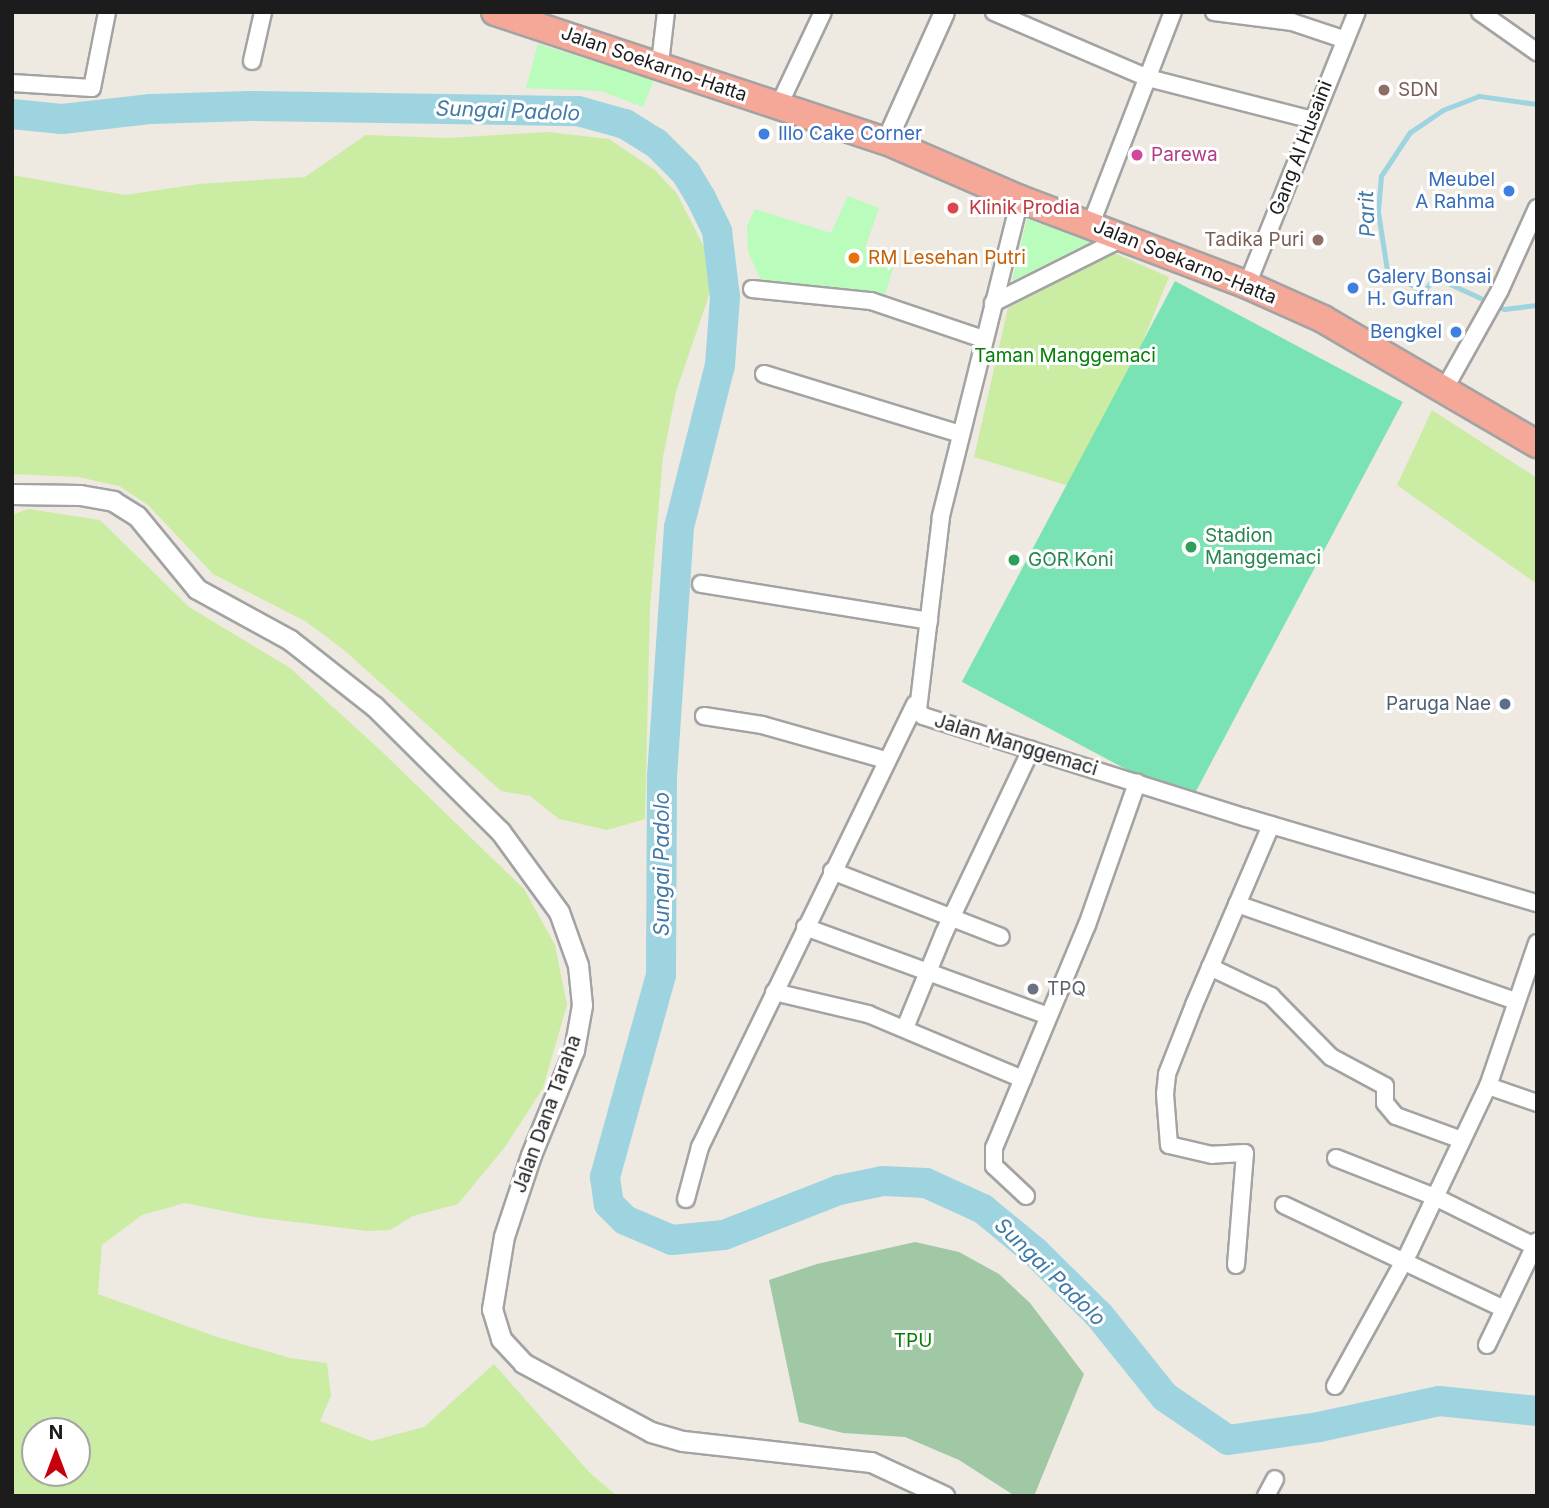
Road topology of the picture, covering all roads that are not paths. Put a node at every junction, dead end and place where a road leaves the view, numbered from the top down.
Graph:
1 (107, 12) edge
2 (263, 12) edge
3 (495, 12) edge
4 (666, 12) edge
5 (823, 12) edge
6 (944, 12) edge
7 (995, 12) edge
8 (1173, 12) edge
9 (1214, 12) edge
10 (1357, 12) edge
11 (1480, 12) edge
12 (1342, 39) junction
13 (1537, 52) edge
14 (252, 61) dead end
15 (660, 64) junction
16 (1148, 78) junction
17 (12, 83) edge
18 (778, 107) junction
19 (1313, 120) junction
20 (886, 141) junction
21 (1020, 199) junction
22 (1537, 208) edge
23 (1091, 224) junction
24 (1125, 237) junction
25 (1247, 285) junction
26 (752, 289) dead end
27 (993, 303) junction
28 (983, 340) junction
29 (764, 374) dead end
30 (1445, 388) junction
31 (960, 434) junction
32 (1537, 444) edge
33 (12, 494) edge
34 (701, 584) dead end
35 (929, 621) junction
36 (915, 705) junction
37 (704, 716) dead end
38 (1031, 750) junction
39 (886, 760) junction
40 (1137, 783) junction
41 (1271, 825) junction
42 (832, 872) junction
43 (1537, 903) edge
44 (1237, 904) junction
45 (951, 917) junction
46 (805, 927) junction
47 (1001, 937) dead end
48 (1537, 943) edge
49 (1210, 967) junction
50 (928, 971) junction
51 (774, 992) junction
52 (1517, 1001) junction
53 (1048, 1016) junction
54 (905, 1028) junction
55 (1023, 1079) junction
56 (1488, 1086) junction
57 (1537, 1103) edge
58 (1462, 1140) junction
59 (1336, 1158) dead end
60 (1026, 1196) dead end
61 (1435, 1198) junction
62 (686, 1199) dead end
63 (1284, 1205) dead end
64 (1535, 1243) edge
65 (1406, 1259) junction
66 (1236, 1265) dead end
67 (1504, 1309) junction
68 (1486, 1345) dead end
69 (1335, 1386) dead end
70 (1275, 1479) dead end
71 (944, 1496) edge
72 (1266, 1496) edge

1 - 17 street
2 - 14 street
3 - 15 highway, Jalan Soekarno-Hatta
4 - 15 street
5 - 18 street
6 - 20 street
7 - 16 street
8 - 16 street
9 - 12 street
10 - 12 street, Gang Al Husaini
11 - 13 street
12 - 19 street, Gang Al Husaini
15 - 18 highway, Jalan Soekarno-Hatta
16 - 19 street
16 - 23 street
18 - 20 highway, Jalan Soekarno-Hatta
19 - 25 street, Gang Al Husaini
20 - 21 highway, Jalan Soekarno-Hatta
21 - 23 highway, Jalan Soekarno-Hatta
21 - 27 street, Jalan Manggemaci
22 - 30 street
23 - 24 highway, Jalan Soekarno-Hatta
24 - 25 highway, Jalan Soekarno-Hatta
24 - 27 street
25 - 30 highway, Jalan Soekarno-Hatta
26 - 28 street
27 - 28 street, Jalan Manggemaci
28 - 31 street, Jalan Manggemaci
29 - 31 street
30 - 32 highway, Jalan Soekarno-Hatta
31 - 35 street, Jalan Manggemaci
33 - 71 street, Jalan Dana Taraha
34 - 35 street
35 - 36 street, Jalan Manggemaci
36 - 38 street, Jalan Manggemaci
36 - 39 street
37 - 39 street
38 - 40 street, Jalan Manggemaci
38 - 45 street
39 - 42 street
40 - 41 street, Jalan Manggemaci
40 - 53 street
41 - 43 street, Jalan Manggemaci
41 - 44 street
42 - 45 street
42 - 46 street
44 - 49 street
44 - 52 street
45 - 47 street
45 - 50 street
46 - 50 street
46 - 51 street
48 - 52 street
49 - 58 street
49 - 66 street
50 - 53 street
50 - 54 street
51 - 54 street
51 - 62 street
52 - 56 street
53 - 55 street
54 - 55 street
55 - 60 street
56 - 57 street
56 - 58 street
58 - 61 street
59 - 61 street
61 - 64 street
61 - 65 street
63 - 65 street
64 - 67 street
65 - 67 street
65 - 69 street
67 - 68 street
70 - 72 street

